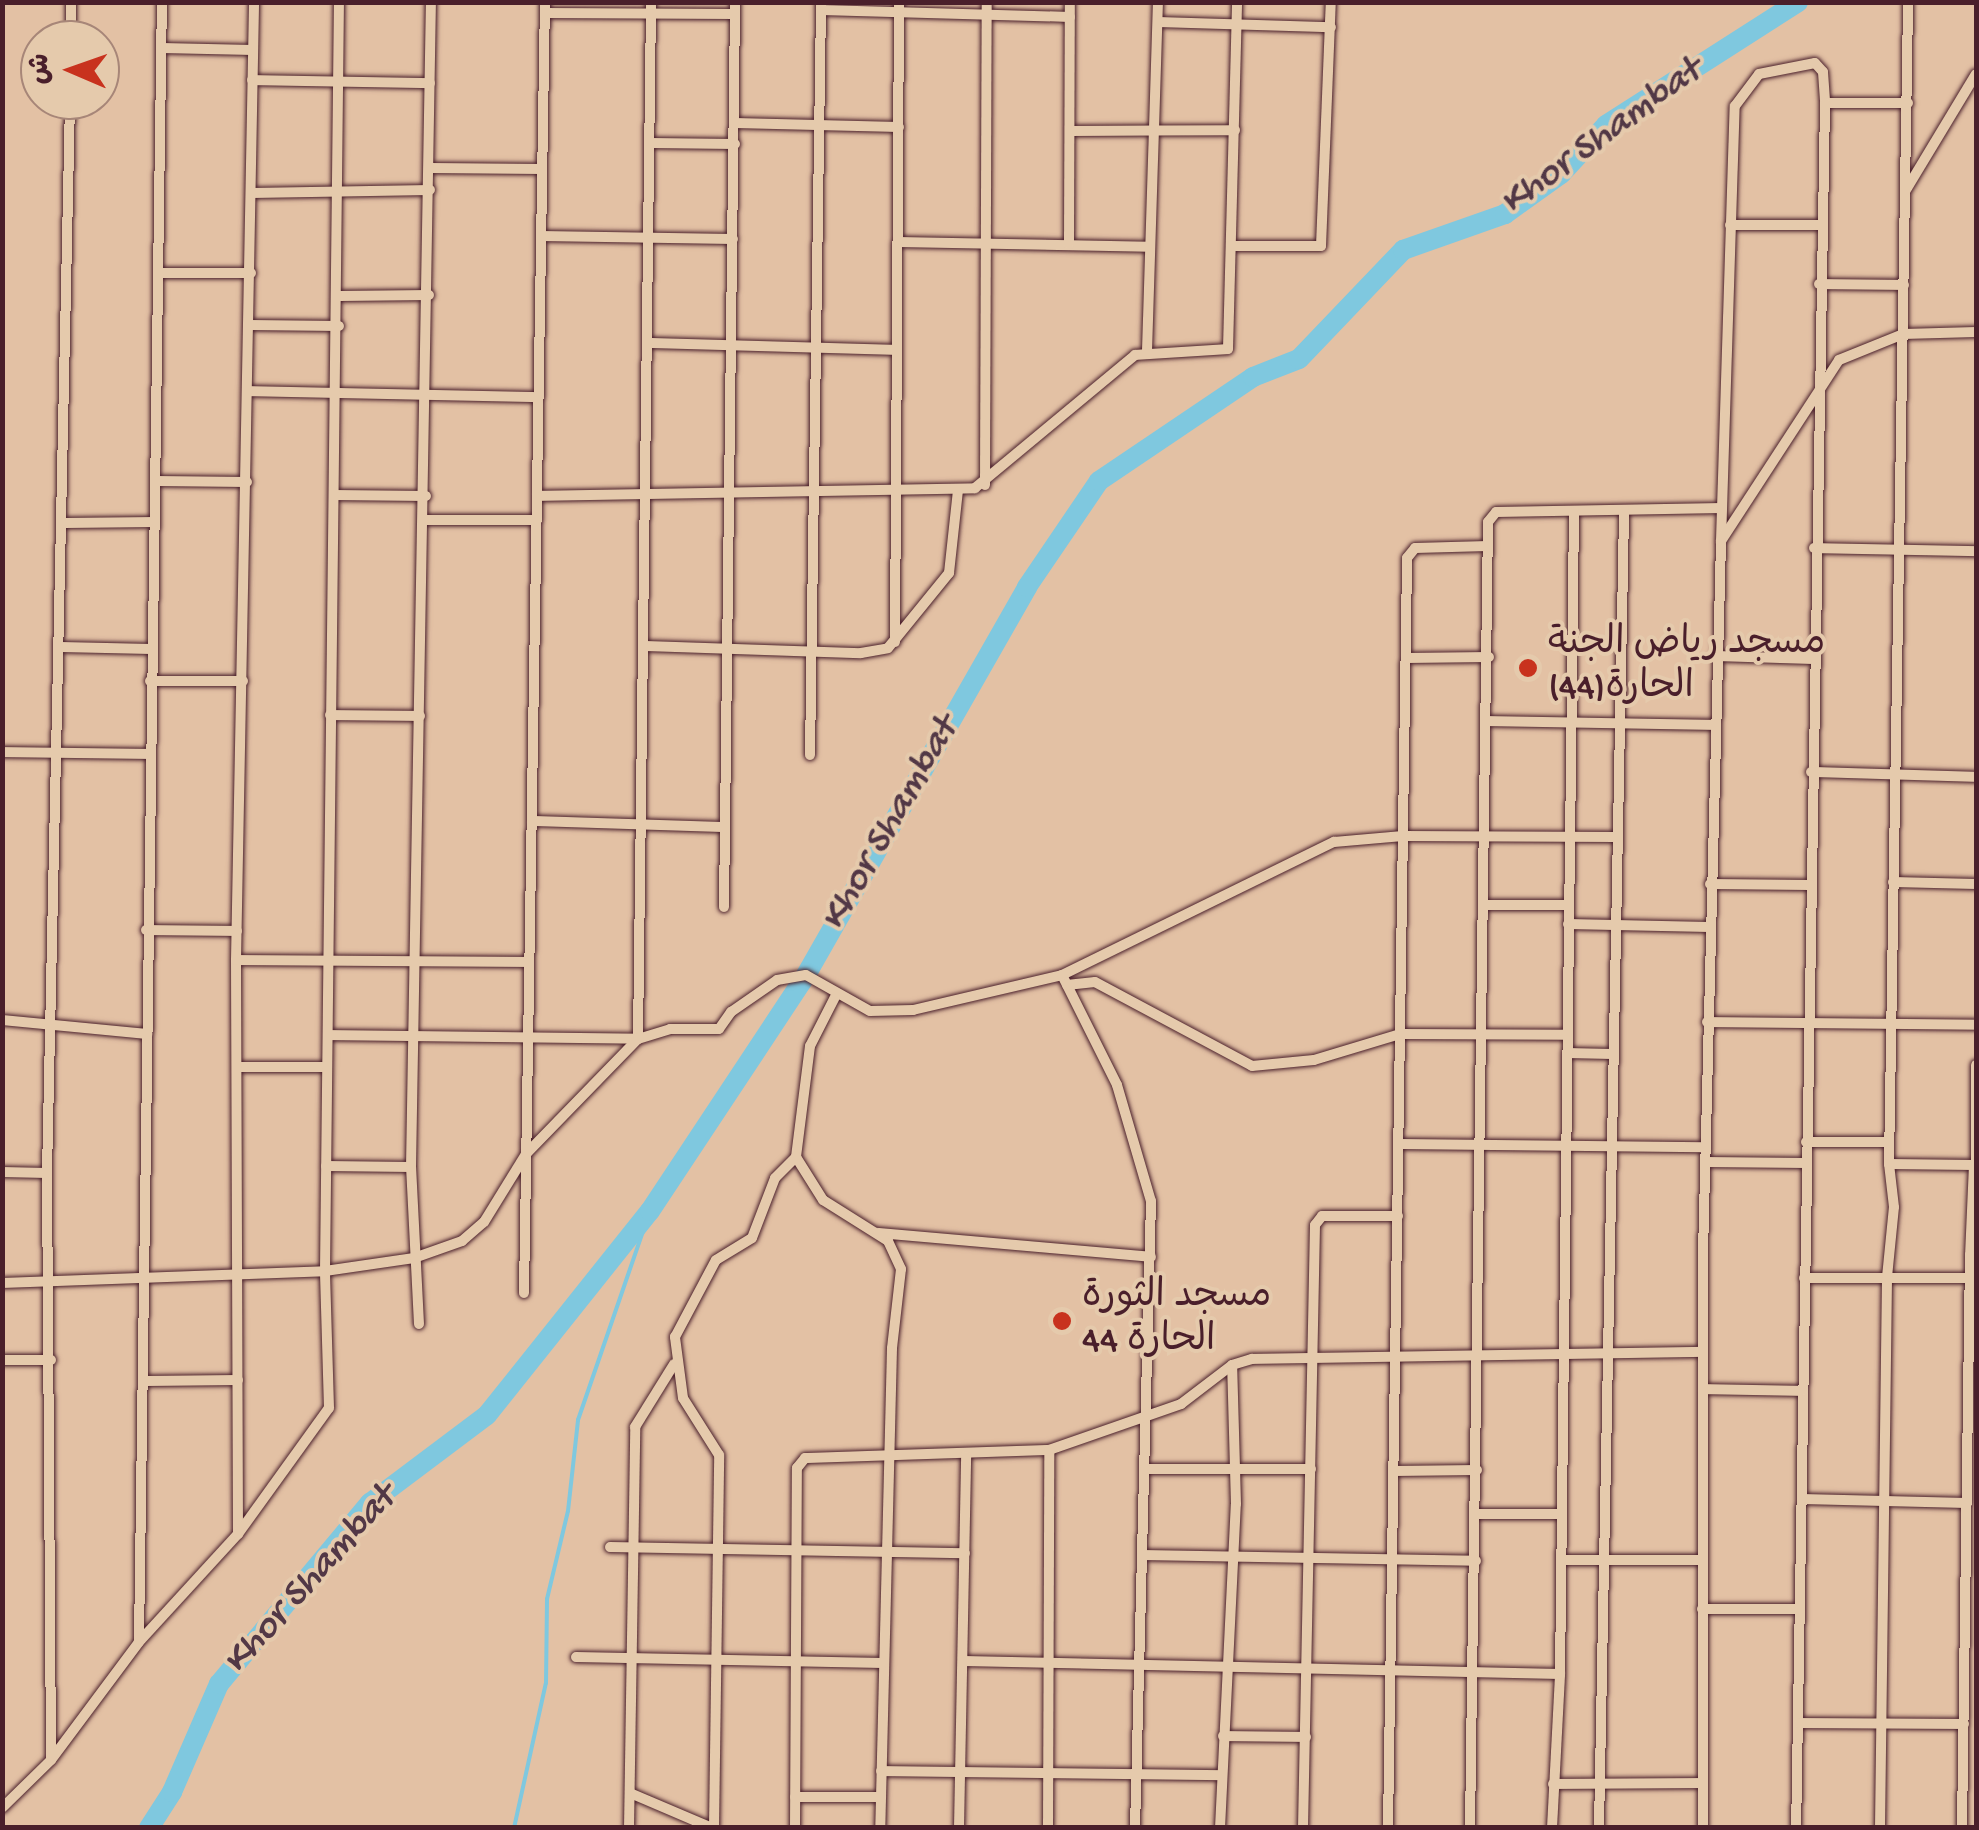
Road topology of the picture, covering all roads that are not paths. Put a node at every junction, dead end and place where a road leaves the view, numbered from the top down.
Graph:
1 (162, 2) edge
2 (254, 2) edge
3 (339, 2) edge
4 (431, 2) edge
5 (1070, 2) edge
6 (1158, 2) edge
7 (1236, 2) edge
8 (1331, 2) edge
9 (1908, 2) edge
10 (821, 6) edge
11 (899, 7) edge
12 (545, 8) edge
13 (651, 8) edge
14 (735, 8) edge
15 (987, 9) edge
16 (1070, 17) junction
17 (1158, 22) junction
18 (1236, 25) junction
19 (1331, 28) junction
20 (162, 48) junction
21 (253, 50) junction
22 (1976, 74) edge
23 (252, 80) junction
24 (337, 82) junction
25 (430, 83) junction
26 (1908, 102) junction
27 (1825, 103) junction
28 (70, 120) edge
29 (735, 122) junction
30 (820, 123) junction
31 (899, 127) junction
32 (1156, 130) junction
33 (1235, 130) junction
34 (1070, 131) junction
35 (651, 144) junction
36 (735, 144) junction
37 (430, 168) junction
38 (542, 168) junction
39 (430, 190) junction
40 (1906, 190) junction
41 (252, 192) junction
42 (340, 192) junction
43 (1820, 224) junction
44 (1730, 225) junction
45 (541, 236) junction
46 (649, 238) junction
47 (733, 239) junction
48 (898, 242) junction
49 (985, 244) junction
50 (1068, 244) junction
51 (1149, 246) junction
52 (1233, 246) junction
53 (159, 273) junction
54 (251, 274) junction
55 (1820, 284) junction
56 (1904, 285) junction
57 (429, 295) junction
58 (340, 296) junction
59 (250, 325) junction
60 (339, 326) junction
61 (1976, 332) edge
62 (1903, 334) junction
63 (648, 343) junction
64 (732, 345) junction
65 (816, 346) junction
66 (896, 350) junction
67 (1147, 351) junction
68 (1820, 386) junction
69 (248, 391) junction
70 (338, 394) junction
71 (428, 394) junction
72 (538, 397) junction
73 (156, 481) junction
74 (248, 482) junction
75 (985, 485) junction
76 (958, 490) junction
77 (894, 493) junction
78 (334, 495) junction
79 (811, 495) junction
80 (426, 496) junction
81 (537, 496) junction
82 (645, 496) junction
83 (729, 496) junction
84 (1722, 508) junction
85 (1624, 510) junction
86 (1574, 512) junction
87 (427, 520) junction
88 (537, 520) junction
89 (65, 522) junction
90 (156, 522) junction
91 (1721, 542) junction
92 (1488, 546) junction
93 (1814, 548) junction
94 (1900, 549) junction
95 (1976, 551) edge
96 (895, 642) junction
97 (646, 646) junction
98 (61, 647) junction
99 (725, 648) junction
100 (150, 649) junction
101 (810, 650) junction
102 (1716, 656) junction
103 (1488, 657) junction
104 (1406, 658) junction
105 (1813, 659) junction
106 (150, 681) junction
107 (243, 681) junction
108 (330, 715) junction
109 (420, 716) junction
110 (1489, 721) junction
111 (1573, 722) junction
112 (1618, 723) junction
113 (1714, 725) junction
114 (2, 752) edge
115 (58, 753) junction
116 (148, 754) junction
117 (810, 755) dead end
118 (1811, 772) junction
119 (1895, 776) junction
120 (1976, 777) edge
121 (532, 822) junction
122 (641, 824) junction
123 (725, 826) junction
124 (1402, 836) junction
125 (1488, 836) junction
126 (1570, 836) junction
127 (1616, 837) junction
128 (1893, 882) junction
129 (1710, 884) junction
130 (1976, 884) edge
131 (1810, 885) junction
132 (1487, 905) junction
133 (1568, 905) junction
134 (724, 908) dead end
135 (1568, 924) junction
136 (1615, 925) junction
137 (1709, 927) junction
138 (146, 930) junction
139 (237, 932) junction
140 (236, 960) junction
141 (328, 960) junction
142 (417, 962) junction
143 (530, 962) junction
144 (1064, 980) junction
145 (835, 997) junction
146 (2, 1020) edge
147 (1707, 1022) junction
148 (1808, 1022) junction
149 (1891, 1022) junction
150 (1976, 1025) edge
151 (52, 1026) junction
152 (147, 1034) junction
153 (1400, 1034) junction
154 (1484, 1034) junction
155 (328, 1035) junction
156 (1567, 1036) junction
157 (418, 1038) junction
158 (528, 1039) junction
159 (638, 1039) junction
160 (1567, 1053) junction
161 (1612, 1054) junction
162 (1976, 1066) edge
163 (236, 1067) junction
164 (327, 1067) junction
165 (1806, 1142) junction
166 (1889, 1142) junction
167 (1400, 1144) junction
168 (1483, 1144) junction
169 (1565, 1146) junction
170 (1609, 1146) junction
171 (1705, 1146) junction
172 (526, 1154) junction
173 (796, 1157) junction
174 (1705, 1162) junction
175 (1806, 1163) junction
176 (1889, 1164) junction
177 (326, 1166) junction
178 (1975, 1166) edge
179 (411, 1167) junction
180 (2, 1172) edge
181 (48, 1173) junction
182 (1398, 1216) junction
183 (877, 1233) junction
184 (1973, 1255) edge
185 (1151, 1256) junction
186 (414, 1258) junction
187 (325, 1271) junction
188 (239, 1274) junction
189 (1888, 1277) junction
190 (146, 1278) junction
191 (1804, 1278) junction
192 (1970, 1278) junction
193 (52, 1279) junction
194 (2, 1283) edge
195 (524, 1292) dead end
196 (1973, 1309) edge
197 (419, 1324) dead end
198 (1479, 1352) junction
199 (1562, 1352) junction
200 (1606, 1352) junction
201 (1703, 1352) junction
202 (1397, 1353) junction
203 (1310, 1356) junction
204 (2, 1360) edge
205 (51, 1360) junction
206 (674, 1364) junction
207 (1232, 1365) junction
208 (238, 1380) junction
209 (146, 1381) junction
210 (1703, 1389) junction
211 (1973, 1390) edge
212 (1803, 1391) junction
213 (1146, 1418) junction
214 (1049, 1450) junction
215 (966, 1456) junction
216 (888, 1459) junction
217 (1145, 1469) junction
218 (1310, 1469) junction
219 (1233, 1470) junction
220 (1477, 1470) junction
221 (1394, 1471) junction
222 (1802, 1500) junction
223 (1885, 1501) junction
224 (1967, 1503) junction
225 (1477, 1514) junction
226 (1562, 1514) junction
227 (238, 1534) junction
228 (610, 1548) dead end
229 (633, 1548) junction
230 (717, 1549) junction
231 (798, 1550) junction
232 (886, 1551) junction
233 (965, 1553) junction
234 (1142, 1556) junction
235 (1229, 1557) junction
236 (1309, 1560) junction
237 (1393, 1560) junction
238 (1561, 1560) junction
239 (1702, 1560) junction
240 (1476, 1561) junction
241 (1606, 1561) junction
242 (1702, 1609) junction
243 (1800, 1609) junction
244 (1971, 1614) edge
245 (139, 1642) junction
246 (576, 1657) dead end
247 (632, 1658) junction
248 (716, 1660) junction
249 (964, 1660) junction
250 (796, 1661) junction
251 (1048, 1662) junction
252 (882, 1663) junction
253 (1138, 1665) junction
254 (1223, 1668) junction
255 (1308, 1669) junction
256 (1390, 1672) junction
257 (1474, 1674) junction
258 (1560, 1674) junction
259 (1799, 1723) junction
260 (1882, 1723) junction
261 (1964, 1724) junction
262 (1223, 1736) junction
263 (1306, 1738) junction
264 (51, 1760) junction
265 (881, 1771) junction
266 (960, 1772) junction
267 (1048, 1774) junction
268 (1136, 1775) junction
269 (1220, 1775) junction
270 (1702, 1783) junction
271 (1553, 1784) junction
272 (1600, 1785) junction
273 (630, 1793) junction
274 (795, 1797) junction
275 (880, 1797) junction
276 (2, 1808) edge
277 (629, 1828) edge
278 (713, 1828) edge
279 (795, 1828) edge
280 (880, 1828) edge
281 (959, 1828) edge
282 (1048, 1828) edge
283 (1136, 1828) edge
284 (1220, 1828) edge
285 (1303, 1828) edge
286 (1388, 1828) edge
287 (1470, 1828) edge
288 (1552, 1828) edge
289 (1598, 1828) edge
290 (1704, 1828) edge
291 (1796, 1828) edge
292 (1880, 1828) edge
293 (1962, 1828) edge

1 - 20 street
2 - 21 street
3 - 24 street
4 - 25 street
5 - 16 street
6 - 17 street
7 - 18 street
8 - 19 street
9 - 26 street
10 - 11 street
10 - 30 street
11 - 15 street
11 - 31 street
12 - 13 street
12 - 38 street
13 - 14 street
13 - 35 street
14 - 29 street
15 - 16 street
15 - 49 street
16 - 34 street
17 - 18 street
17 - 32 street
18 - 19 street
18 - 33 street
19 - 52 street
20 - 21 street
20 - 53 street
21 - 23 street
22 - 40 street
23 - 24 street
23 - 41 street
24 - 25 street
24 - 42 street
25 - 37 street
26 - 27 street
26 - 40 street
27 - 43 street
27 - 44 street
28 - 89 street
29 - 30 street
29 - 36 street
30 - 31 street
30 - 65 street
31 - 48 street
32 - 33 street
32 - 34 street
32 - 51 street
33 - 52 street
34 - 50 street
35 - 36 street
35 - 46 street
36 - 47 street
37 - 38 street
37 - 39 street
38 - 45 street
39 - 42 street
39 - 57 street
40 - 56 street
41 - 42 street
41 - 54 street
42 - 58 street
43 - 44 street
43 - 55 street
44 - 84 street
45 - 46 street
45 - 72 street
46 - 47 street
46 - 63 street
47 - 64 street
48 - 49 street
48 - 66 street
49 - 50 street
49 - 75 street
50 - 51 street
51 - 67 street
52 - 67 street
53 - 54 street
53 - 73 street
54 - 59 street
55 - 56 street
55 - 68 street
56 - 62 street
57 - 58 street
57 - 71 street
58 - 60 street
59 - 60 street
59 - 69 street
60 - 70 street
61 - 62 street
62 - 68 street
62 - 94 street
63 - 64 street
63 - 82 street
64 - 65 street
64 - 83 street
65 - 66 street
65 - 79 street
66 - 77 street
67 - 75 street
68 - 91 street
68 - 93 street
69 - 70 street
69 - 74 street
70 - 71 street
70 - 78 street
71 - 72 street
71 - 80 street
72 - 81 street
73 - 74 street
73 - 90 street
74 - 107 street
75 - 76 street
76 - 77 street
76 - 96 street
77 - 79 street
77 - 96 street
78 - 80 street
78 - 108 street
79 - 83 street
79 - 101 street
80 - 87 street
81 - 82 street
81 - 88 street
82 - 83 street
82 - 97 street
83 - 99 street
84 - 85 street
84 - 91 street
85 - 86 street
85 - 112 street
86 - 92 street
86 - 111 street
87 - 88 street
87 - 109 street
88 - 121 street
89 - 90 street
89 - 98 street
90 - 100 street
91 - 102 street
92 - 103 street
92 - 104 street
93 - 94 street
93 - 105 street
94 - 95 street
94 - 119 street
96 - 101 street
97 - 99 street
97 - 122 street
98 - 100 street
98 - 115 street
99 - 101 street
99 - 123 street
100 - 106 street
101 - 117 street
102 - 105 street
102 - 113 street
103 - 104 street
103 - 110 street
104 - 124 street
105 - 118 street
106 - 107 street
106 - 116 street
107 - 139 street
108 - 109 street
108 - 141 street
109 - 142 street
110 - 111 street
110 - 125 street
111 - 112 street
111 - 126 street
112 - 113 street
112 - 127 street
113 - 129 street
114 - 115 street
115 - 116 street
115 - 151 street
116 - 138 street
118 - 119 street
118 - 131 street
119 - 120 street
119 - 128 street
121 - 122 street
121 - 143 street
122 - 123 street
122 - 159 street
123 - 134 street
124 - 125 street
124 - 144 street
124 - 153 street
125 - 126 street
125 - 132 street
126 - 127 street
126 - 133 street
127 - 136 street
128 - 130 street
128 - 149 street
129 - 131 street
129 - 137 street
131 - 148 street
132 - 133 street
132 - 154 street
133 - 135 street
135 - 136 street
135 - 156 street
136 - 137 street
136 - 161 street
137 - 147 street
138 - 139 street
138 - 152 street
139 - 140 street
140 - 141 street
140 - 163 street
141 - 142 street
141 - 155 street
142 - 143 street
142 - 157 street
143 - 158 street
144 - 145 street
144 - 153 street
144 - 185 street
145 - 159 street
145 - 173 street
146 - 151 street
147 - 148 street
147 - 171 street
148 - 149 street
148 - 165 street
149 - 150 street
149 - 166 street
151 - 152 street
151 - 181 street
152 - 190 street
153 - 154 street
153 - 167 street
154 - 156 street
154 - 168 street
155 - 157 street
155 - 164 street
156 - 160 street
157 - 158 street
157 - 179 street
158 - 159 street
158 - 172 street
159 - 172 street
160 - 161 street
160 - 169 street
161 - 170 street
162 - 178 street
163 - 164 street
163 - 188 street
164 - 177 street
165 - 166 street
165 - 175 street
166 - 176 street
167 - 168 street
167 - 182 street
168 - 169 street
168 - 198 street
169 - 170 street
169 - 199 street
170 - 171 street
170 - 200 street
171 - 174 street
172 - 186 street
172 - 195 street
173 - 183 street
173 - 206 street
174 - 175 street
174 - 201 street
175 - 191 street
176 - 178 street
176 - 189 street
177 - 179 street
177 - 187 street
178 - 184 street
179 - 186 street
180 - 181 street
181 - 193 street
182 - 202 street
182 - 203 street
183 - 185 street
183 - 216 street
184 - 192 street
185 - 213 street
186 - 187 street
186 - 197 street
187 - 188 street
187 - 227 street
188 - 190 street
188 - 208 street
189 - 191 street
189 - 192 street
189 - 223 street
190 - 193 street
190 - 209 street
191 - 212 street
192 - 196 street
193 - 194 street
193 - 205 street
196 - 211 street
198 - 199 street
198 - 202 street
198 - 220 street
199 - 200 street
199 - 226 street
200 - 201 street
200 - 241 street
201 - 210 street
202 - 203 street
202 - 221 street
203 - 207 street
203 - 218 street
204 - 205 street
205 - 264 street
206 - 229 street
206 - 230 street
207 - 213 street
207 - 219 street
208 - 209 street
208 - 227 street
209 - 245 street
210 - 212 street
210 - 239 street
211 - 224 street
212 - 222 street
213 - 214 street
213 - 217 street
214 - 215 street
214 - 251 street
215 - 216 street
215 - 233 street
216 - 231 street
216 - 232 street
217 - 219 street
217 - 234 street
218 - 219 street
218 - 236 street
219 - 235 street
220 - 221 street
220 - 225 street
221 - 237 street
222 - 223 street
222 - 243 street
223 - 224 street
223 - 260 street
224 - 244 street
225 - 226 street
225 - 240 street
226 - 238 street
227 - 245 street
228 - 229 street
229 - 230 street
229 - 247 street
230 - 231 street
230 - 248 street
231 - 232 street
231 - 250 street
232 - 233 street
232 - 252 street
233 - 249 street
234 - 235 street
234 - 253 street
235 - 236 street
235 - 254 street
236 - 237 street
236 - 255 street
237 - 240 street
237 - 256 street
238 - 241 street
238 - 258 street
239 - 241 street
239 - 242 street
240 - 257 street
241 - 272 street
242 - 243 street
242 - 270 street
243 - 259 street
244 - 261 street
245 - 264 street
246 - 247 street
247 - 248 street
247 - 273 street
248 - 250 street
248 - 278 street
249 - 251 street
249 - 266 street
250 - 252 street
250 - 274 street
251 - 253 street
251 - 267 street
252 - 265 street
253 - 254 street
253 - 268 street
254 - 255 street
254 - 262 street
255 - 256 street
255 - 263 street
256 - 257 street
256 - 286 street
257 - 258 street
257 - 287 street
258 - 271 street
259 - 260 street
259 - 291 street
260 - 261 street
260 - 292 street
261 - 293 street
262 - 263 street
262 - 269 street
263 - 285 street
264 - 276 street
265 - 266 street
265 - 275 street
266 - 267 street
266 - 281 street
267 - 268 street
267 - 282 street
268 - 269 street
268 - 283 street
269 - 284 street
270 - 272 street
270 - 290 street
271 - 272 street
271 - 288 street
272 - 289 street
273 - 277 street
273 - 278 street
274 - 275 street
274 - 279 street
275 - 280 street

